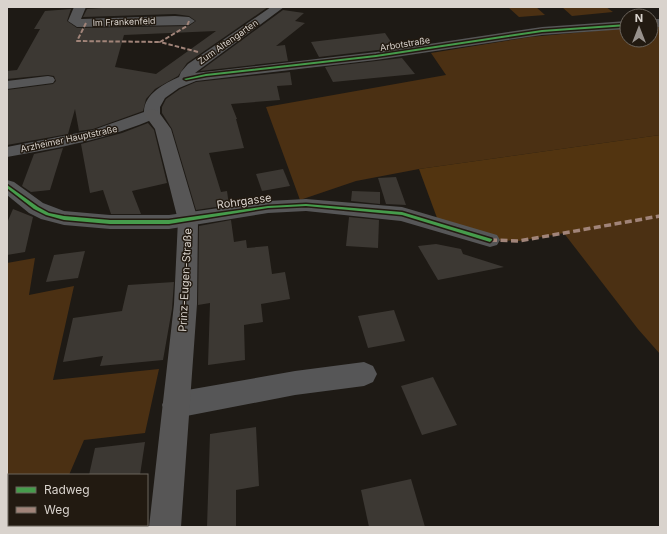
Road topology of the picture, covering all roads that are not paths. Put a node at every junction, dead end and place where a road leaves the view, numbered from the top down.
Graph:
1 (80, 7) edge
2 (278, 7) edge
3 (189, 21) dead end
4 (619, 26) edge
5 (186, 79) junction
6 (48, 80) dead end
7 (7, 84) edge
8 (152, 114) junction
9 (7, 152) edge
10 (7, 186) edge
11 (188, 220) junction
12 (490, 240) dead end
13 (364, 374) dead end
14 (176, 405) junction
15 (165, 527) edge

1 - 3 street, Im Frankenfeld
2 - 5 street, Zum Altengarten
4 - 5 street, Arbotstraße
5 - 8 street, Zum Altengarten
6 - 7 street
8 - 9 street, Arzheimer Hauptstraße
8 - 11 main road, Prinz-Eugen-Straße
10 - 11 street, Rohrgasse
11 - 12 street, Rohrgasse
11 - 14 main road, Prinz-Eugen-Straße
13 - 14 street
14 - 15 main road, Prinz-Eugen-Straße

